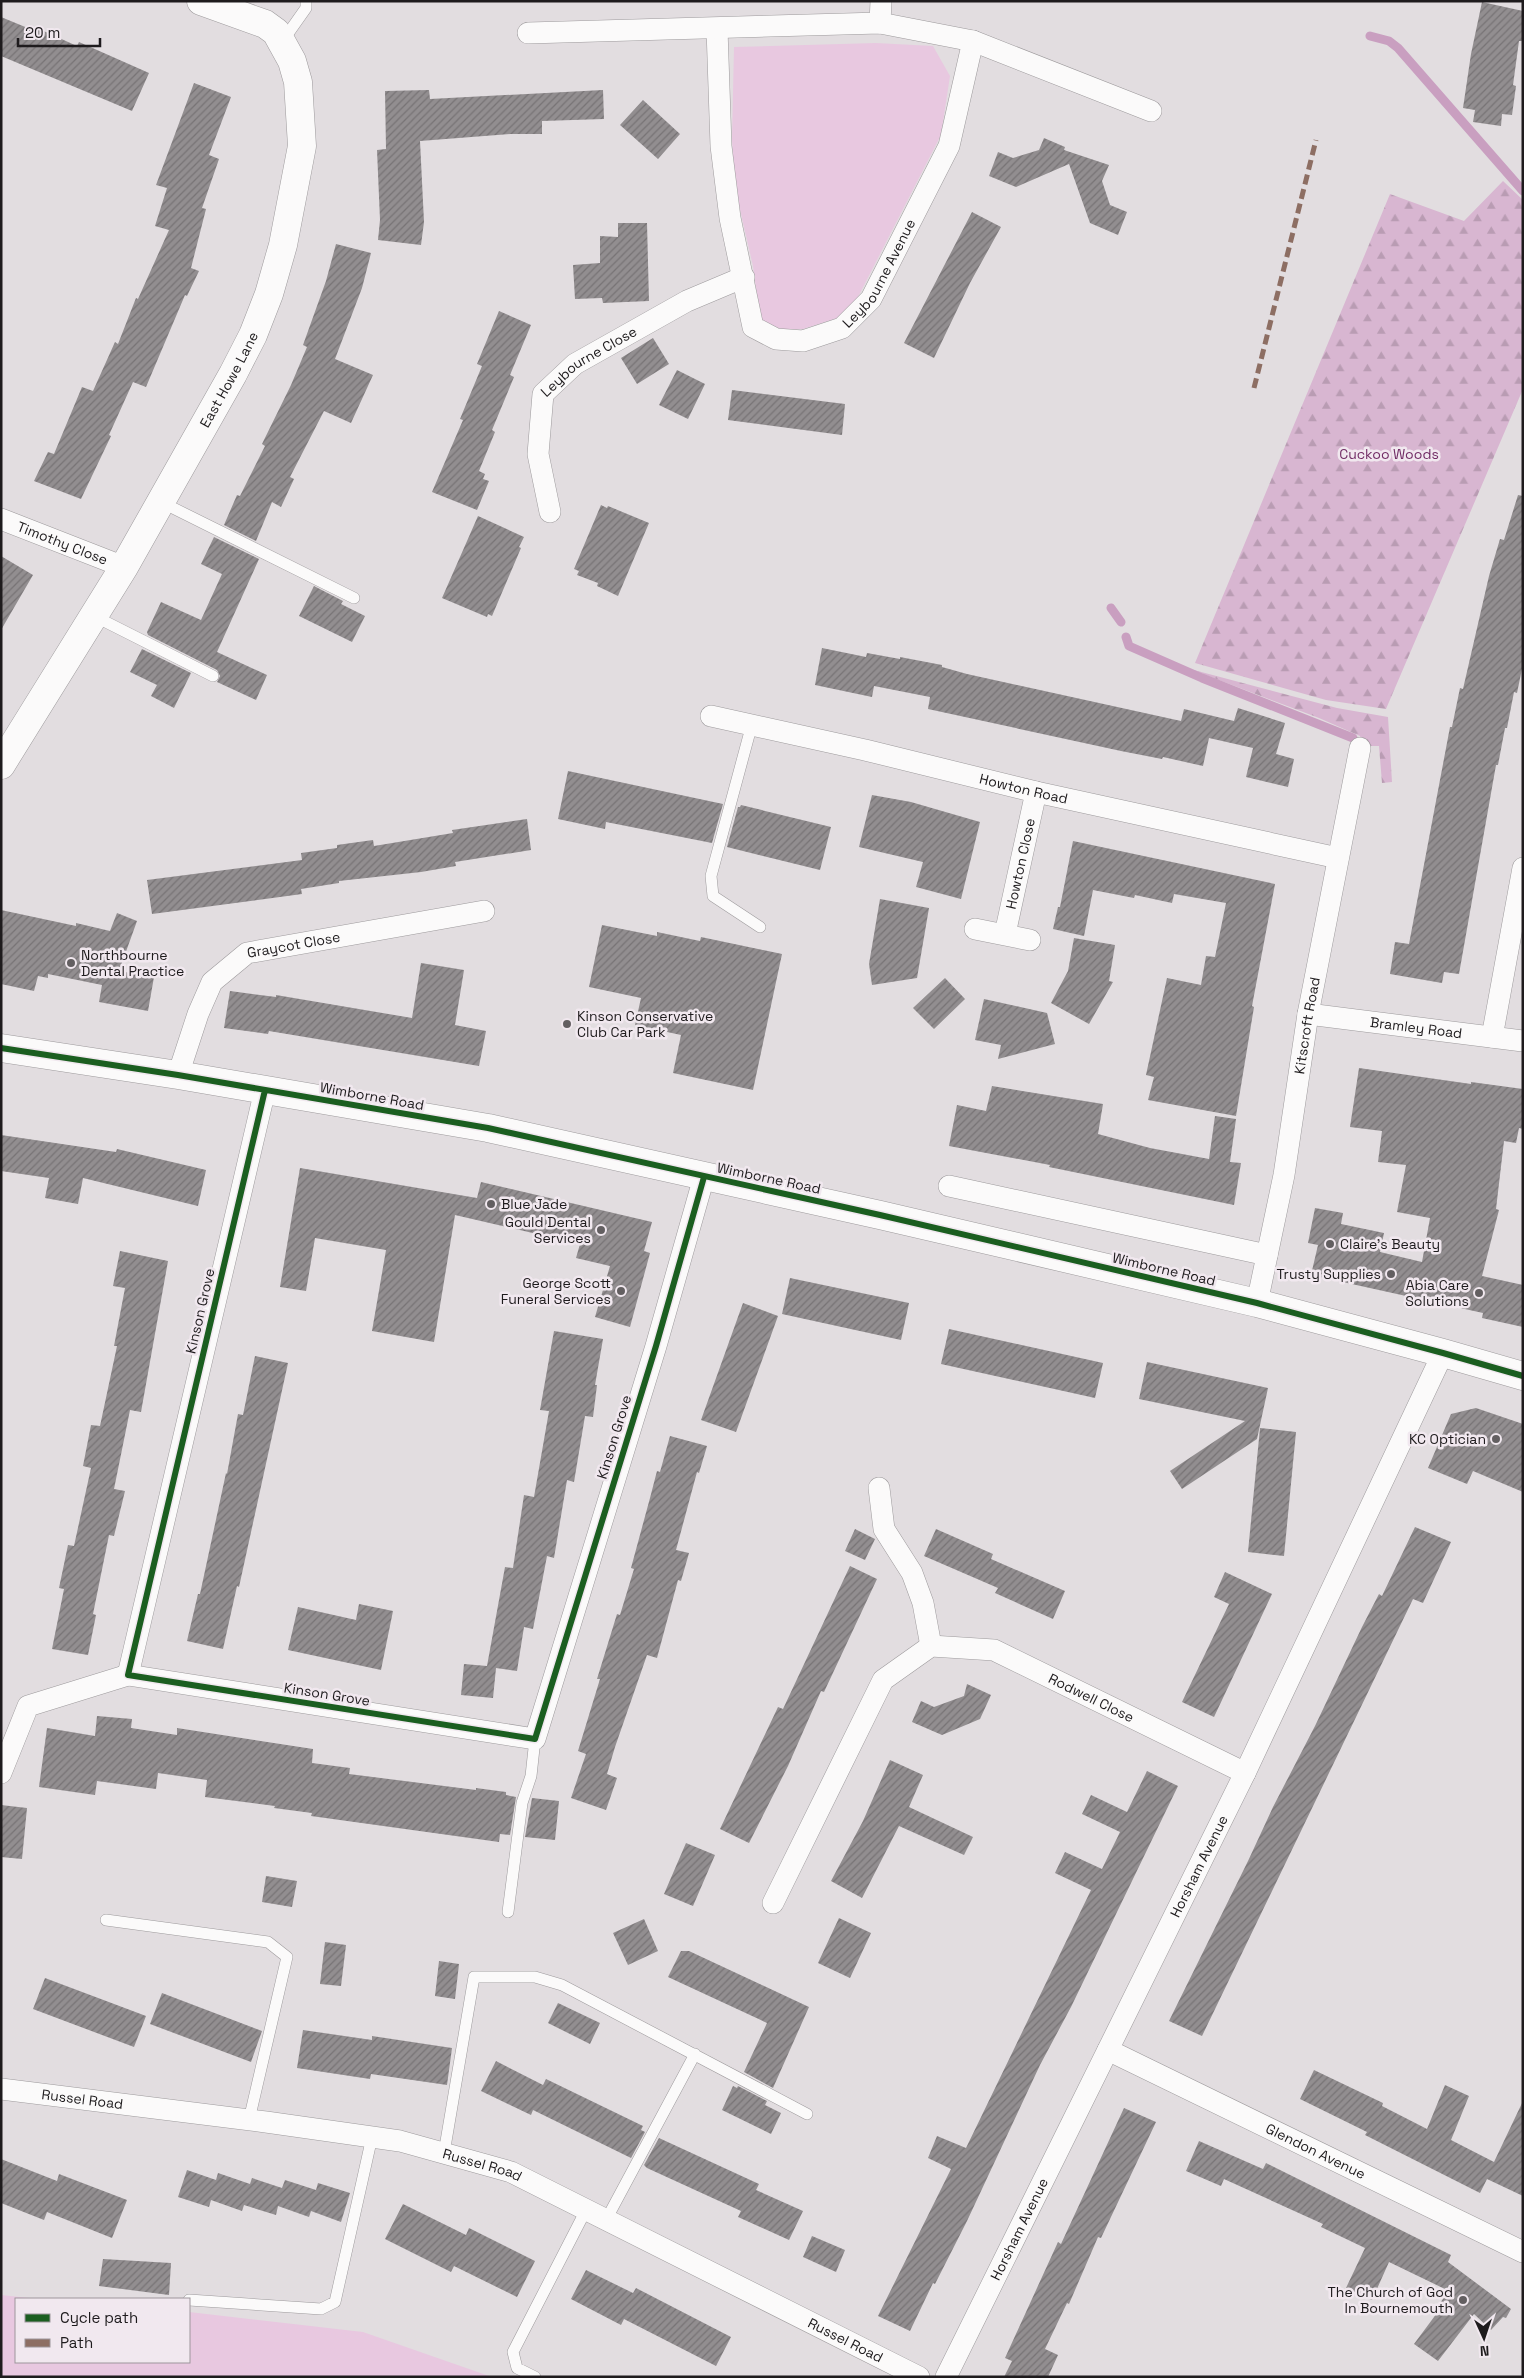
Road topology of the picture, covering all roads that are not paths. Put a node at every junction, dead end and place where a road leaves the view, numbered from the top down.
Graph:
1 (201, 1) edge
2 (306, 1) edge
3 (881, 1) edge
4 (880, 23) junction
5 (717, 29) junction
6 (528, 33) dead end
7 (973, 41) junction
8 (281, 42) junction
9 (1151, 111) dead end
10 (744, 277) junction
11 (161, 502) junction
12 (550, 512) dead end
13 (1, 519) edge
14 (124, 566) junction
15 (354, 598) dead end
16 (94, 616) junction
17 (213, 676) dead end
18 (712, 716) dead end
19 (752, 724) junction
20 (1360, 748) dead end
21 (1, 765) edge
22 (1036, 792) junction
23 (1338, 858) junction
24 (1523, 868) edge
25 (484, 911) dead end
26 (760, 927) dead end
27 (975, 929) dead end
28 (1005, 934) junction
29 (1030, 940) dead end
30 (1308, 1014) junction
31 (1492, 1037) junction
32 (1523, 1041) edge
33 (1, 1048) edge
34 (178, 1075) junction
35 (265, 1090) junction
36 (704, 1177) junction
37 (949, 1186) dead end
38 (1267, 1255) junction
39 (1257, 1304) junction
40 (1443, 1353) junction
41 (1523, 1376) edge
42 (879, 1488) dead end
43 (931, 1646) junction
44 (128, 1675) junction
45 (535, 1740) junction
46 (1, 1773) edge
47 (1244, 1773) junction
48 (773, 1903) dead end
49 (508, 1912) dead end
50 (106, 1920) dead end
51 (1108, 2050) junction
52 (695, 2054) junction
53 (1, 2089) edge
54 (807, 2114) dead end
55 (249, 2120) junction
56 (372, 2137) junction
57 (444, 2153) junction
58 (586, 2210) junction
59 (606, 2220) junction
60 (1523, 2252) edge
61 (190, 2300) edge
62 (535, 2377) edge
63 (919, 2377) edge
64 (946, 2377) edge

1 - 8 main road, East Howe Lane
2 - 8 lane
3 - 4 street
4 - 5 street
4 - 7 street
5 - 6 street
5 - 10 street, Leybourne Avenue
7 - 9 street
7 - 10 street, Leybourne Avenue
8 - 11 main road, East Howe Lane
10 - 12 street, Leybourne Close
11 - 14 main road, East Howe Lane
11 - 15 lane
13 - 14 street, Timothy Close
14 - 16 main road, East Howe Lane
16 - 17 lane
16 - 21 main road, East Howe Lane
18 - 19 street, Howton Road
19 - 22 street, Howton Road
19 - 26 lane
20 - 23 street, Kitscroft Road
22 - 23 street, Howton Road
22 - 28 street, Howton Close
23 - 30 street, Kitscroft Road
24 - 31 street
25 - 34 street, Graycot Close
27 - 28 street
28 - 29 street
30 - 31 street, Bramley Road
30 - 38 street, Kitscroft Road
31 - 32 street, Bramley Road
33 - 34 main road, Wimborne Road
34 - 35 main road, Wimborne Road
35 - 36 main road, Wimborne Road
35 - 44 street, Kinson Grove
36 - 39 main road, Wimborne Road
36 - 45 street, Kinson Grove
37 - 38 street
38 - 39 street, Kitscroft Road
39 - 40 main road, Wimborne Road
40 - 41 main road, Wimborne Road
40 - 47 street, Horsham Avenue
42 - 43 street
43 - 47 street, Rodwell Close
43 - 48 street
44 - 45 street, Kinson Grove
44 - 46 street
45 - 49 lane
47 - 51 street, Horsham Avenue
50 - 55 lane
51 - 60 street, Glendon Avenue
51 - 64 street, Horsham Avenue
52 - 54 lane
52 - 57 lane
52 - 59 lane
53 - 55 street, Russel Road
55 - 56 street, Russel Road
56 - 57 street, Russel Road
56 - 61 lane
57 - 58 street, Russel Road
58 - 59 street, Russel Road
58 - 62 lane
59 - 63 street, Russel Road

